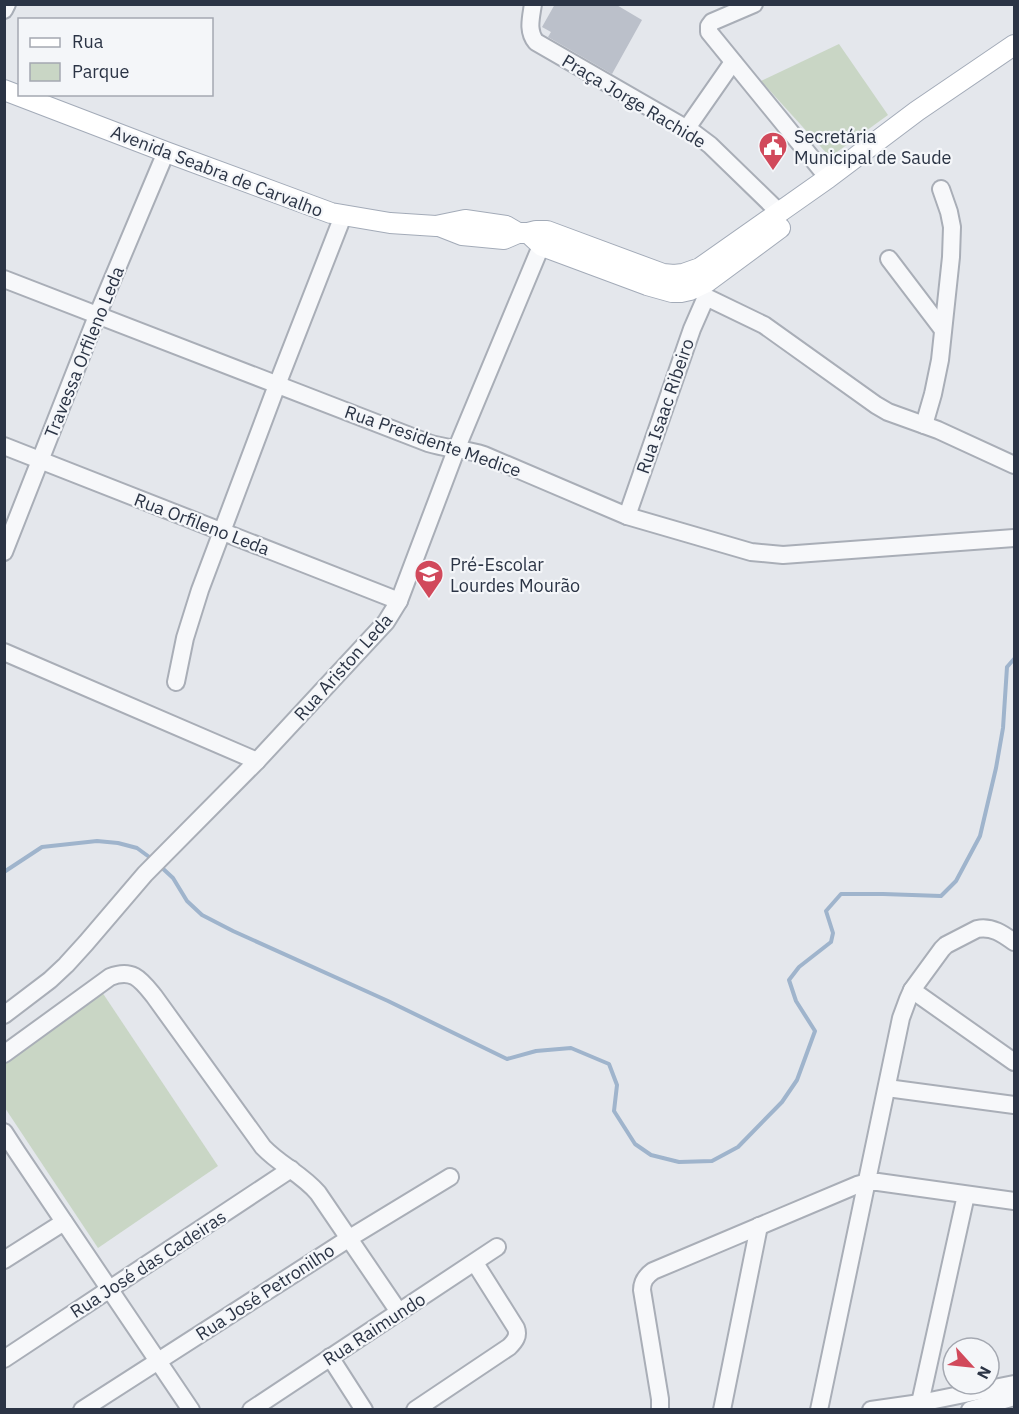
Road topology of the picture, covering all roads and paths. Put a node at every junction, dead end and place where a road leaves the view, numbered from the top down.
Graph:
1 (7, 4) edge
2 (533, 4) edge
3 (754, 4) edge
4 (4, 10) edge
5 (1014, 45) edge
6 (1014, 61) edge
7 (733, 62) junction
8 (961, 89) junction
9 (20, 96) edge
10 (687, 128) junction
11 (166, 152) junction
12 (828, 178) junction
13 (941, 189) dead end
14 (780, 213) junction
15 (343, 216) junction
16 (534, 236) junction
17 (890, 259) dead end
18 (4, 279) edge
19 (694, 287) junction
20 (98, 316) junction
21 (943, 330) junction
22 (277, 385) junction
23 (924, 425) junction
24 (4, 446) edge
25 (456, 448) junction
26 (40, 460) junction
27 (1014, 465) edge
28 (627, 516) junction
29 (222, 532) junction
30 (1014, 537) edge
31 (4, 552) edge
32 (399, 601) junction
33 (4, 651) edge
34 (176, 682) dead end
35 (257, 761) junction
36 (1014, 942) edge
37 (912, 990) junction
38 (4, 1015) edge
39 (4, 1054) edge
40 (1014, 1062) edge
41 (887, 1088) junction
42 (1014, 1105) edge
43 (4, 1132) edge
44 (11, 1156) edge
45 (291, 1170) junction
46 (450, 1177) dead end
47 (868, 1182) junction
48 (966, 1195) junction
49 (1014, 1202) edge
50 (64, 1222) junction
51 (759, 1226) junction
52 (348, 1239) junction
53 (497, 1247) dead end
54 (4, 1260) edge
55 (475, 1263) junction
56 (111, 1289) junction
57 (399, 1312) junction
58 (330, 1358) junction
59 (4, 1359) edge
60 (158, 1361) junction
61 (1014, 1384) edge
62 (1014, 1397) edge
63 (920, 1403) junction
64 (82, 1410) edge
65 (191, 1410) edge
66 (251, 1410) edge
67 (364, 1410) edge
68 (415, 1410) edge
69 (660, 1410) edge
70 (722, 1410) edge
71 (819, 1410) edge
72 (871, 1410) edge
73 (970, 1410) edge

1 - 4 street
2 - 10 street, Praça Jorge Rachide
3 - 7 street
5 - 8 main road
6 - 8 main road
7 - 10 street
7 - 12 street
8 - 12 main road
8 - 19 main road
9 - 11 main road, Avenida Seabra de Carvalho
10 - 14 street, Praça Jorge Rachide
11 - 15 main road, Avenida Seabra de Carvalho
11 - 20 street, Travessa Orfileno Leda
12 - 14 main road
13 - 21 street
14 - 19 main road
15 - 16 main road, Avenida Seabra de Carvalho
15 - 22 street
16 - 19 main road, Avenida Seabra de Carvalho
16 - 25 street, Rua Ariston Leda
17 - 21 street
18 - 20 street, Rua Presidente Medice
19 - 23 street
19 - 28 street, Rua Isaac Ribeiro
20 - 22 street, Rua Presidente Medice
20 - 26 street, Travessa Orfileno Leda
21 - 23 street
22 - 25 street, Rua Presidente Medice
22 - 29 street
23 - 27 street
24 - 26 street, Rua Orfileno Leda
25 - 28 street, Rua Presidente Medice
25 - 32 street, Rua Ariston Leda
26 - 29 street, Rua Orfileno Leda
26 - 31 street, Travessa Orfileno Leda
28 - 30 street, Rua Presidente Medice
29 - 32 street, Rua Orfileno Leda
29 - 34 street
32 - 35 street, Rua Ariston Leda
33 - 35 street
35 - 38 street, Rua Ariston Leda
36 - 37 street
37 - 40 street
37 - 41 street
39 - 45 street
41 - 42 street
41 - 47 street
43 - 44 street
44 - 50 street
45 - 52 street
45 - 56 street, Rua José das Cadeiras
46 - 52 street, Rua José Petronilho
47 - 48 street
47 - 51 street
47 - 71 street
48 - 49 street
48 - 63 street
50 - 54 street
50 - 56 street
51 - 69 street
51 - 70 street
52 - 57 street
52 - 60 street, Rua José Petronilho
53 - 55 street, Rua Raimundo
55 - 57 street, Rua Raimundo
55 - 68 street
56 - 59 street, Rua José das Cadeiras
56 - 60 street
57 - 58 street, Rua Raimundo
58 - 66 street, Rua Raimundo
58 - 67 street
60 - 64 street, Rua José Petronilho
60 - 65 street
61 - 63 street
62 - 73 street
63 - 72 street

